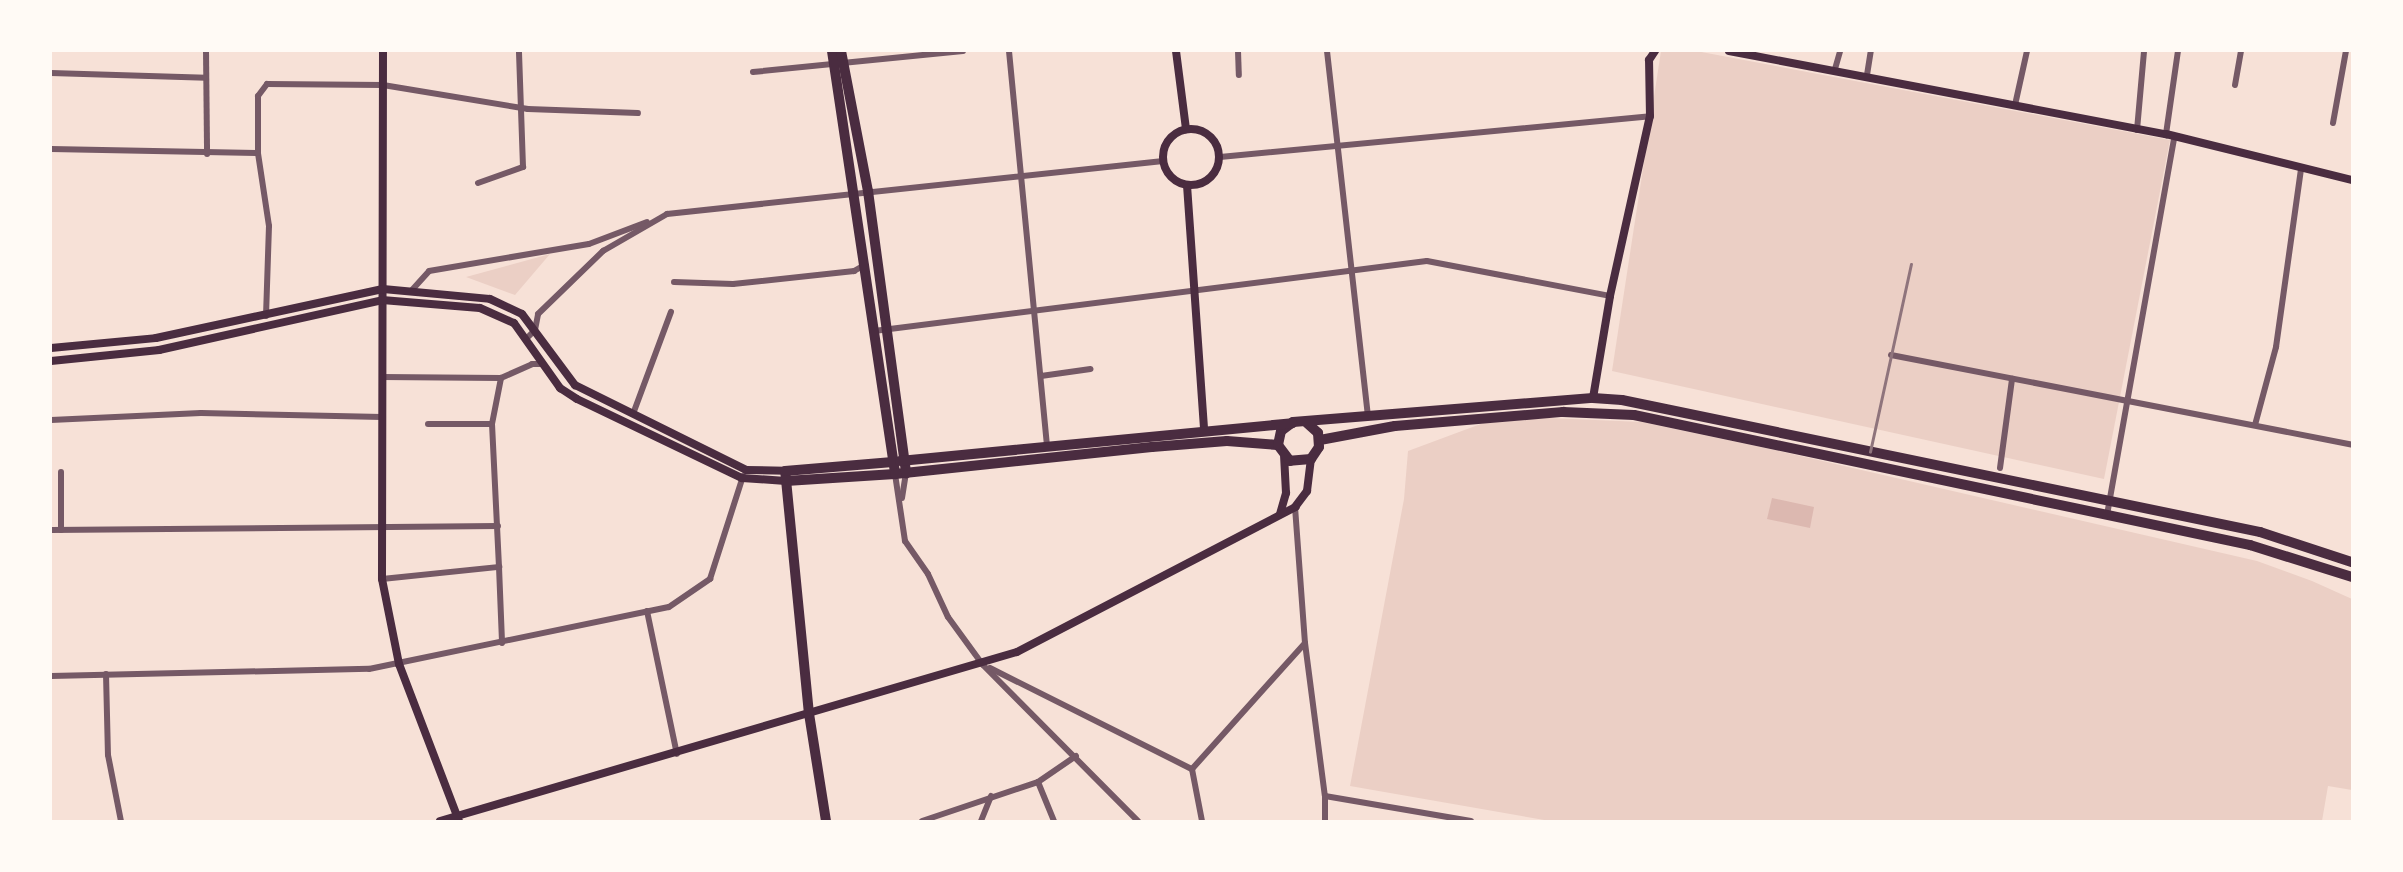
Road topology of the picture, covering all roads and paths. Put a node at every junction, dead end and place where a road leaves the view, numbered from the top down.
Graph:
1 (206, 51) edge
2 (383, 51) edge
3 (519, 51) edge
4 (832, 51) edge
5 (841, 51) edge
6 (963, 51) edge
7 (1009, 51) edge
8 (1176, 51) edge
9 (1238, 51) edge
10 (1327, 51) edge
11 (1655, 51) edge
12 (1729, 51) edge
13 (1840, 51) edge
14 (1871, 51) edge
15 (2026, 51) edge
16 (2144, 51) edge
17 (2178, 51) edge
18 (2241, 51) edge
19 (2346, 51) edge
20 (839, 66) junction
21 (1835, 69) junction
22 (753, 72) dead end
23 (51, 73) edge
24 (1239, 75) dead end
25 (1867, 75) junction
26 (206, 78) junction
27 (383, 85) junction
28 (2235, 85) dead end
29 (2015, 105) junction
30 (518, 108) junction
31 (638, 113) dead end
32 (1650, 116) junction
33 (2333, 122) dead end
34 (1186, 129) junction
35 (2137, 130) junction
36 (2170, 137) junction
37 (1337, 145) junction
38 (51, 149) edge
39 (258, 153) junction
40 (207, 154) junction
41 (1220, 157) junction
42 (1163, 161) junction
43 (2301, 169) junction
44 (1021, 174) junction
45 (2352, 180) edge
46 (478, 183) dead end
47 (1186, 186) junction
48 (868, 191) junction
49 (854, 193) junction
50 (667, 214) junction
51 (865, 265) junction
52 (1350, 273) junction
53 (674, 282) dead end
54 (383, 289) junction
55 (1194, 289) junction
56 (412, 290) junction
57 (1610, 296) junction
58 (382, 300) junction
59 (1034, 309) junction
60 (671, 312) dead end
61 (267, 316) junction
62 (887, 329) junction
63 (535, 330) junction
64 (874, 331) junction
65 (527, 338) junction
66 (51, 348) edge
67 (1891, 355) dead end
68 (51, 361) edge
69 (543, 364) junction
70 (1091, 369) dead end
71 (1041, 376) junction
72 (382, 377) junction
73 (501, 378) junction
74 (2012, 379) junction
75 (1593, 398) junction
76 (2128, 404) junction
77 (633, 414) junction
78 (382, 417) junction
79 (1368, 417) junction
80 (51, 420) edge
81 (1293, 422) junction
82 (1307, 423) junction
83 (428, 424) dead end
84 (492, 424) junction
85 (2255, 425) junction
86 (1204, 431) junction
87 (1320, 440) junction
88 (1278, 445) junction
89 (2352, 445) edge
90 (1047, 447) junction
91 (1284, 457) junction
92 (1311, 459) junction
93 (905, 461) junction
94 (893, 462) junction
95 (2000, 468) dead end
96 (61, 472) dead end
97 (906, 473) junction
98 (744, 474) junction
99 (895, 474) junction
100 (785, 476) junction
101 (901, 500) junction
102 (2109, 501) junction
103 (1296, 507) junction
104 (1280, 514) junction
105 (2107, 515) junction
106 (498, 526) junction
107 (382, 528) junction
108 (51, 530) edge
109 (61, 530) junction
110 (2352, 562) edge
111 (499, 567) junction
112 (2352, 577) edge
113 (382, 579) junction
114 (647, 611) junction
115 (502, 643) junction
116 (1304, 643) junction
117 (399, 664) junction
118 (983, 665) junction
119 (106, 674) junction
120 (51, 676) edge
121 (809, 714) junction
122 (677, 754) junction
123 (1076, 756) junction
124 (1192, 769) junction
125 (1038, 782) junction
126 (991, 796) junction
127 (1325, 796) junction
128 (458, 819) edge
129 (938, 819) edge
130 (121, 821) edge
131 (440, 821) edge
132 (826, 821) edge
133 (922, 821) edge
134 (981, 821) edge
135 (1054, 821) edge
136 (1138, 821) edge
137 (1202, 821) edge
138 (1325, 821) edge
139 (1471, 821) edge

1 - 26 street
2 - 27 main road
3 - 30 street
4 - 20 main road
5 - 20 main road
6 - 20 street
7 - 44 street
8 - 34 main road
9 - 24 street
10 - 37 street
11 - 32 main road
12 - 21 main road
13 - 21 street
14 - 25 street
15 - 29 street
16 - 35 street
17 - 36 street
18 - 28 street
19 - 33 street
20 - 22 street
20 - 48 main road
20 - 49 main road
21 - 25 main road
23 - 26 street
25 - 29 main road
26 - 40 street
27 - 30 street
27 - 39 street
27 - 54 main road
29 - 35 main road
30 - 31 street
30 - 46 street
32 - 37 street
32 - 57 main road
34 - 41 main road
34 - 42 main road
35 - 36 main road
36 - 43 main road
36 - 76 street
37 - 41 street
37 - 52 street
38 - 40 street
39 - 40 street
39 - 61 street
41 - 47 main road
42 - 44 street
42 - 47 main road
43 - 45 main road
43 - 85 street
44 - 48 street
44 - 59 street
47 - 55 main road
48 - 49 street
48 - 62 main road
49 - 50 street
49 - 51 main road
50 - 56 street
50 - 63 street
51 - 53 street
51 - 64 main road
52 - 55 street
52 - 57 street
52 - 79 street
54 - 56 main road
54 - 58 main road
54 - 61 main road
55 - 59 street
55 - 86 main road
56 - 63 main road
57 - 75 main road
58 - 65 main road
58 - 68 main road
58 - 72 main road
59 - 62 street
59 - 71 street
60 - 77 street
61 - 66 main road
62 - 64 street
62 - 93 main road
63 - 65 street
63 - 77 main road
64 - 94 main road
65 - 69 main road
67 - 74 street
69 - 73 street
69 - 98 main road
70 - 71 street
71 - 90 street
72 - 73 street
72 - 78 main road
73 - 84 street
74 - 76 street
74 - 95 street
75 - 79 main road
75 - 102 main road
76 - 85 street
76 - 102 street
77 - 98 main road
78 - 80 street
78 - 107 main road
79 - 82 main road
81 - 82 main road
81 - 86 main road
81 - 88 main road
82 - 87 main road
83 - 84 street
84 - 106 street
85 - 89 street
86 - 90 main road
87 - 92 main road
87 - 105 main road
88 - 91 main road
88 - 97 main road
90 - 93 main road
91 - 92 main road
91 - 104 main road
92 - 103 main road
93 - 94 main road
93 - 97 main road
94 - 99 main road
94 - 100 main road
96 - 109 street
97 - 99 main road
97 - 101 street
98 - 100 main road
98 - 114 street
99 - 100 main road
99 - 101 street
100 - 121 main road
101 - 118 street
102 - 105 street
102 - 110 main road
103 - 104 main road
103 - 116 street
104 - 118 main road
105 - 112 main road
106 - 107 street
106 - 111 street
107 - 109 street
107 - 113 main road
108 - 109 street
111 - 113 street
111 - 115 street
113 - 117 main road
114 - 115 street
114 - 122 street
115 - 117 street
116 - 124 street
116 - 127 street
117 - 119 street
117 - 128 main road
118 - 121 main road
118 - 123 street
118 - 124 street
119 - 120 street
119 - 130 street
121 - 122 main road
121 - 132 main road
122 - 128 main road
123 - 125 street
123 - 136 street
124 - 137 street
125 - 126 street
125 - 135 street
126 - 129 street
126 - 134 street
127 - 138 street
127 - 139 street
128 - 131 main road
129 - 133 street

